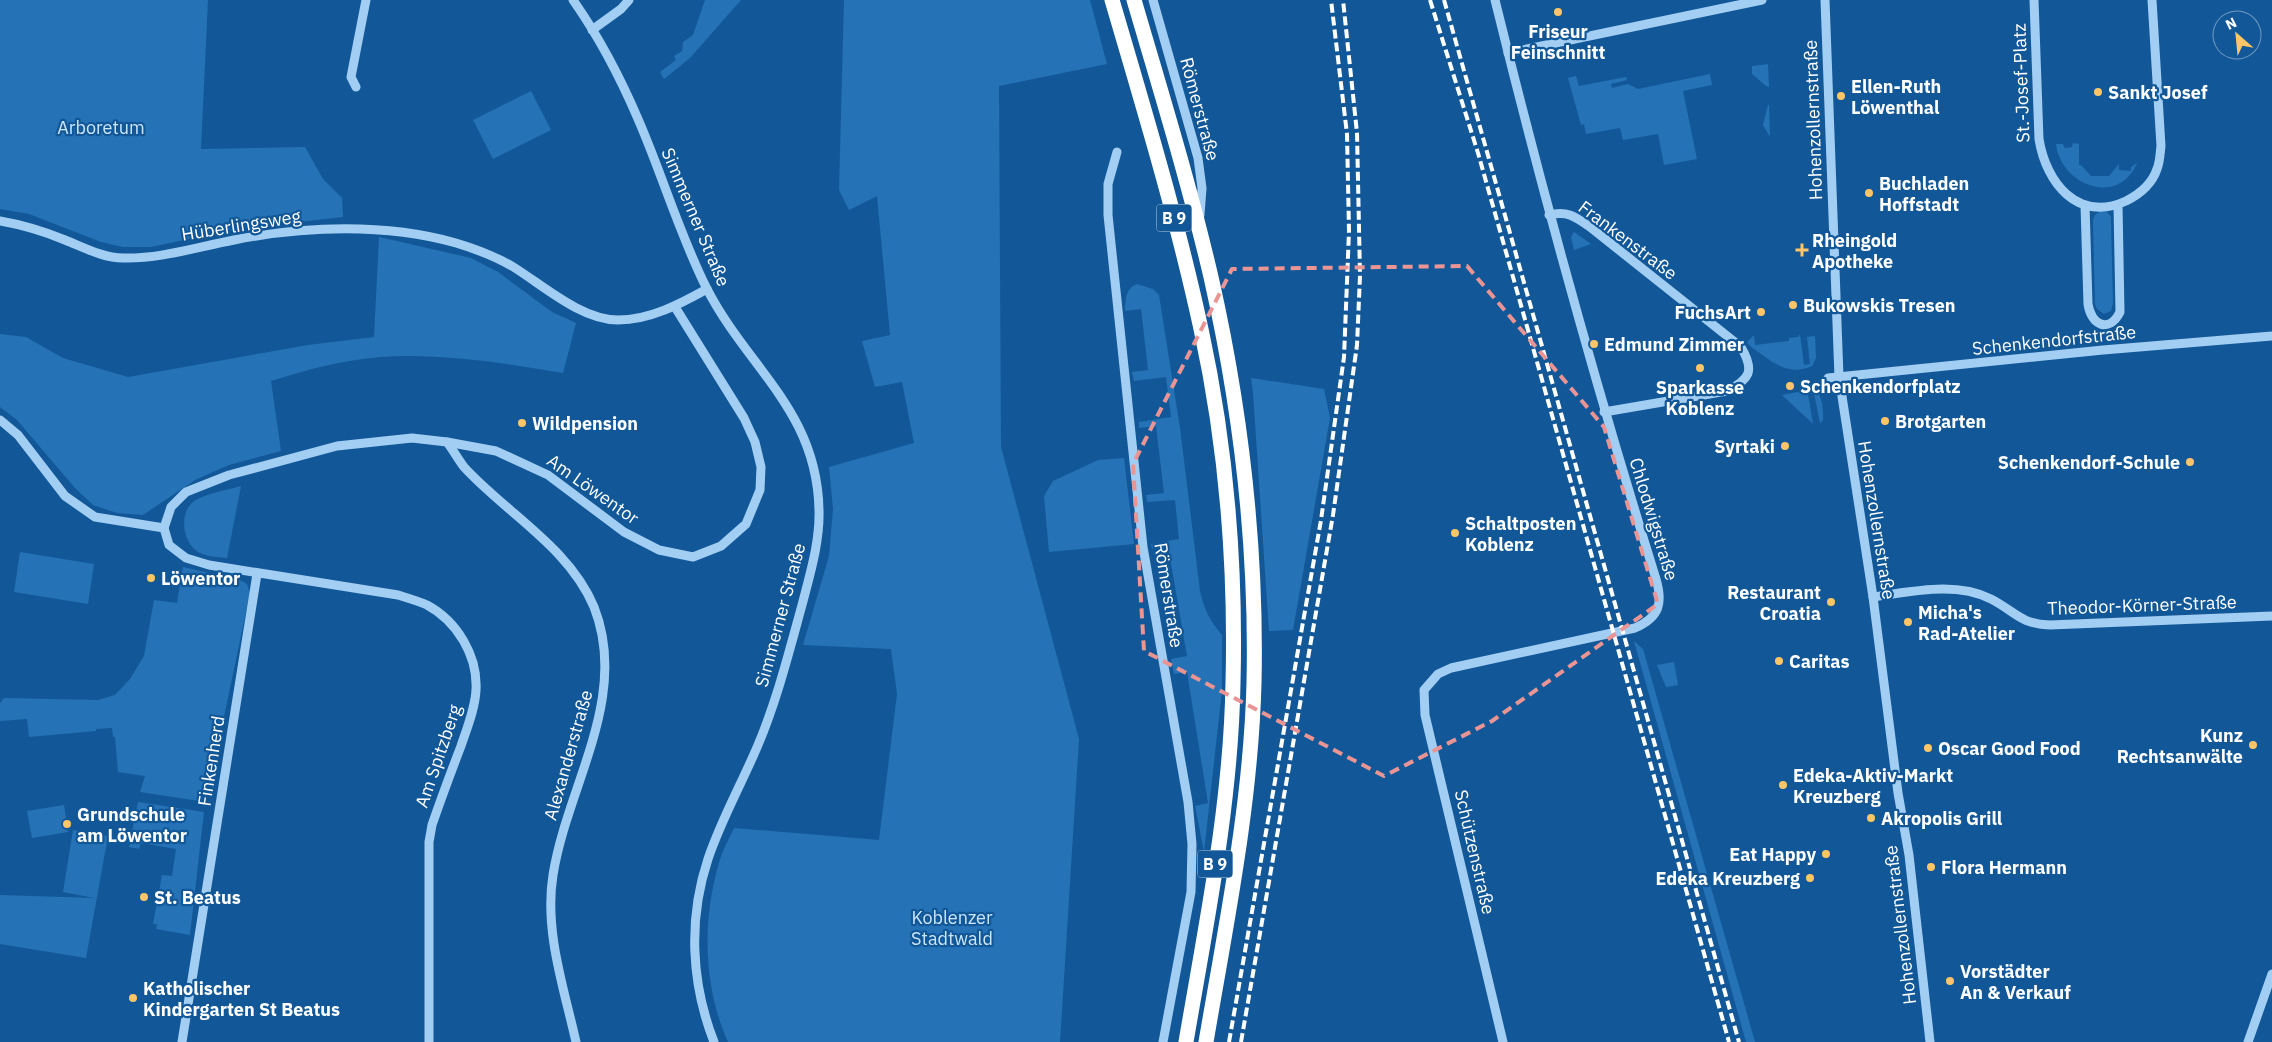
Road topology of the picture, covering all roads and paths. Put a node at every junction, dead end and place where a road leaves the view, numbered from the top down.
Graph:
1 (366, 0) edge
2 (572, 0) edge
3 (629, 0) edge
4 (1112, 0) edge
5 (1134, 0) edge
6 (1153, 0) edge
7 (1494, 0) edge
8 (1762, 0) edge
9 (1825, 0) edge
10 (2034, 0) edge
11 (2152, 0) edge
12 (592, 30) junction
13 (1508, 53) junction
14 (356, 87) dead end
15 (1117, 152) dead end
16 (2118, 204) junction
17 (2084, 205) junction
18 (1550, 216) junction
19 (0, 221) edge
20 (1199, 228) junction
21 (707, 289) junction
22 (675, 307) junction
23 (2272, 336) edge
24 (1839, 377) junction
25 (1828, 378) dead end
26 (1604, 412) junction
27 (0, 420) edge
28 (447, 442) junction
29 (164, 528) junction
30 (257, 574) junction
31 (1873, 598) junction
32 (2272, 616) edge
33 (1438, 674) joint
34 (2272, 974) edge
35 (182, 1042) edge
36 (429, 1042) edge
37 (576, 1042) edge
38 (714, 1042) edge
39 (1162, 1042) edge
40 (1186, 1042) edge
41 (1206, 1042) edge
42 (1503, 1042) edge
43 (1930, 1042) edge
44 (2248, 1042) edge

1 - 14 street
2 - 12 street, Simmerner Straße
3 - 12 street
4 - 40 highway, B 9
5 - 20 highway, B 9
6 - 20 street, Römerstraße
7 - 13 street, Frankenstraße
8 - 13 street
9 - 24 street, Hohenzollernstraße
10 - 17 street, St.-Josef-Platz
11 - 16 street
12 - 21 street, Simmerner Straße
13 - 18 street, Frankenstraße
15 - 39 street, Römerstraße
16 - 17 street
16 - 17 street
18 - 26 street, Chlodwigstraße
18 - 26 street, Frankenstraße
19 - 22 street, Hüberlingsweg
20 - 41 highway, B 9
21 - 22 street, Hüberlingsweg
21 - 38 street, Simmerner Straße
22 - 28 street, Am Löwentor
23 - 24 street, Schenkendorfstraße
24 - 25 street
24 - 31 street, Hohenzollernstraße
26 - 33 street, Chlodwigstraße
27 - 29 street
28 - 29 street, Am Löwentor
28 - 37 street, Alexanderstraße
29 - 30 street, Am Spitzberg
30 - 35 street, Finkenherd
30 - 36 street, Am Spitzberg
31 - 32 street, Theodor-Körner-Straße
31 - 43 street, Hohenzollernstraße
33 - 42 street, Schützenstraße
34 - 44 street

